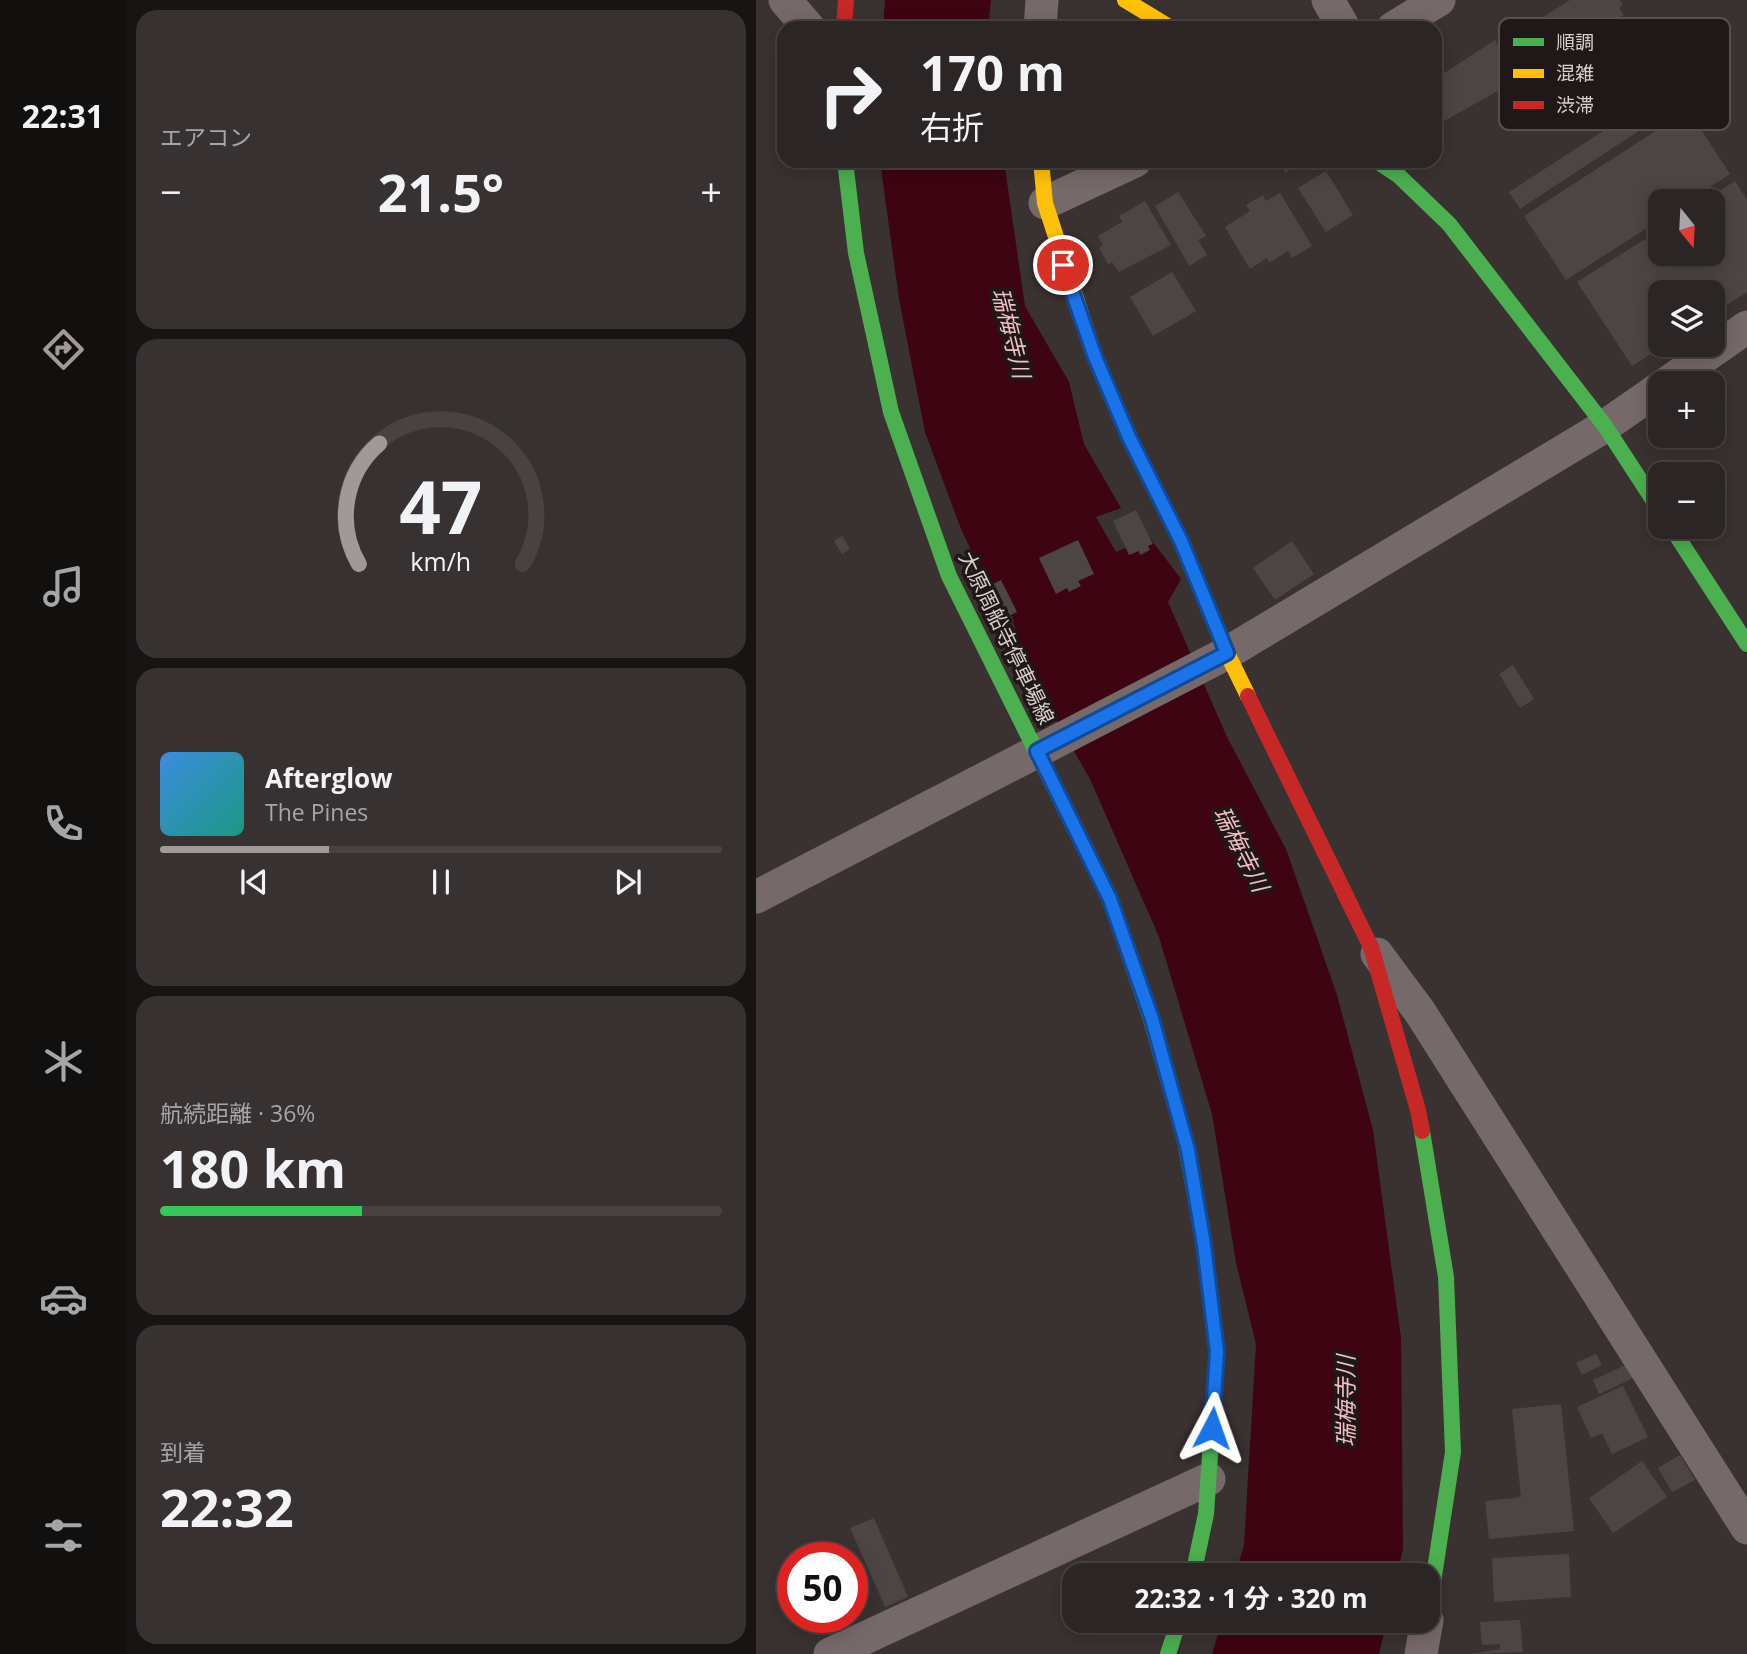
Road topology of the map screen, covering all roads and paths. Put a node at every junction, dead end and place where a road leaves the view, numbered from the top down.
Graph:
1 (785, 0) edge
2 (846, 0) edge
3 (1042, 0) edge
4 (1125, 0) edge
5 (1328, 0) edge
6 (1438, 0) edge
7 (803, 21) edge
8 (844, 21) edge
9 (1040, 21) edge
10 (1160, 21) edge
11 (1340, 21) edge
12 (1404, 21) edge
13 (846, 168) edge
14 (1042, 168) edge
15 (1120, 168) edge
16 (1395, 168) edge
17 (1045, 203) junction
18 (1747, 327) edge
19 (1684, 371) edge
20 (1648, 396) edge
21 (1605, 426) junction
22 (1648, 492) edge
23 (1679, 539) edge
24 (1747, 644) edge
25 (1227, 653) junction
26 (1037, 751) junction
27 (756, 897) edge
28 (1371, 947) junction
29 (1209, 1479) junction
30 (1747, 1528) edge
31 (1197, 1563) edge
32 (1436, 1563) edge
33 (1175, 1633) edge
34 (1425, 1633) edge
35 (830, 1654) edge
36 (1168, 1654) edge
37 (1421, 1654) edge

1 - 7 street
2 - 8 street
3 - 9 street
4 - 10 street
5 - 11 street
6 - 12 street
13 - 26 street, 大原周船寺停車場線
14 - 17 street
15 - 17 street
16 - 21 street
17 - 25 street
18 - 19 street
20 - 21 street
21 - 22 street
21 - 25 street
23 - 24 street
25 - 26 street
25 - 28 street
26 - 27 street
26 - 29 street, 大原周船寺停車場線
28 - 30 street
28 - 32 street
29 - 31 street, 大原周船寺停車場線
29 - 35 street
33 - 36 street
34 - 37 street

